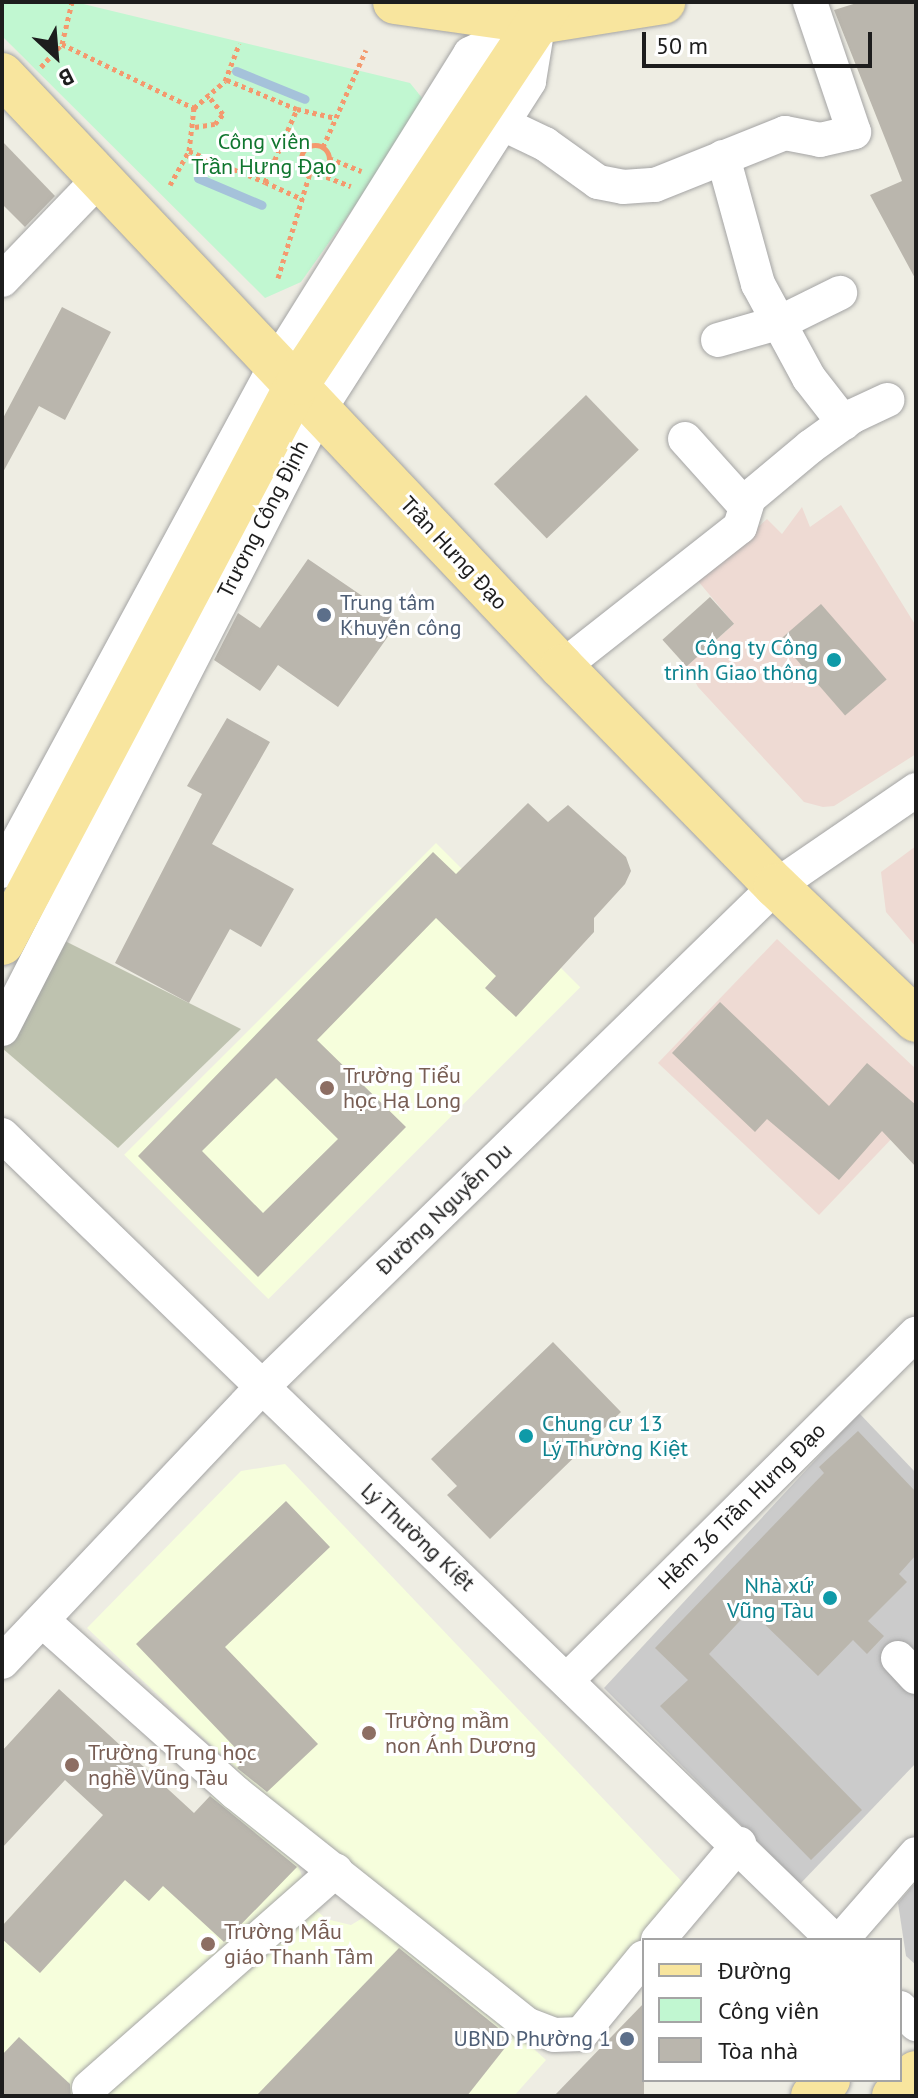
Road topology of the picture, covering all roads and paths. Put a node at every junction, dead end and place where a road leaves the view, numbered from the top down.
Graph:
1 (72, 2) edge
2 (395, 2) edge
3 (663, 2) edge
4 (810, 2) edge
5 (545, 12) edge
6 (62, 44) junction
7 (239, 44) dead end
8 (366, 50) dead end
9 (17, 76) edge
10 (225, 79) junction
11 (207, 94) junction
12 (194, 108) junction
13 (297, 109) junction
14 (336, 118) junction
15 (501, 123) junction
16 (195, 127) junction
17 (323, 147) junction
18 (189, 151) junction
19 (723, 157) junction
20 (310, 173) junction
21 (318, 173) junction
22 (100, 178) junction
23 (265, 182) junction
24 (170, 185) dead end
25 (360, 189) dead end
26 (302, 199) junction
27 (278, 278) dead end
28 (2, 280) edge
29 (840, 293) dead end
30 (781, 322) junction
31 (718, 340) dead end
32 (298, 386) junction
33 (887, 400) dead end
34 (844, 423) junction
35 (685, 439) dead end
36 (746, 507) junction
37 (562, 667) junction
38 (916, 790) edge
39 (75, 802) junction
40 (2, 871) edge
41 (776, 886) junction
42 (2, 943) edge
43 (916, 1020) edge
44 (2, 1029) edge
45 (2, 1135) edge
46 (916, 1334) edge
47 (261, 1388) junction
48 (44, 1622) junction
49 (2, 1662) edge
50 (568, 1679) junction
51 (739, 1844) junction
52 (916, 1854) edge
53 (336, 1870) junction
54 (660, 1938) edge
55 (832, 1938) edge
56 (843, 1938) edge
57 (642, 1959) edge
58 (916, 2073) edge
59 (89, 2088) dead end
60 (894, 2096) edge

1 - 6 path
2 - 5 main road
3 - 5 main road
4 - 19 street
5 - 15 street, Trương Công Định
5 - 32 main road, Trương Công Định
6 - 9 path
6 - 12 path
7 - 10 path
8 - 14 path
9 - 22 main road, Trần Hưng Đạo
10 - 11 path
10 - 13 path
11 - 12 path
11 - 16 path
12 - 16 path
13 - 14 path
13 - 23 path
14 - 17 path
15 - 19 street
15 - 32 street, Trương Công Định
16 - 18 path
17 - 20 path
17 - 21 path
18 - 23 path
18 - 24 path
19 - 30 street
20 - 21 path
20 - 26 path
21 - 25 path
22 - 28 street
22 - 32 main road, Trần Hưng Đạo
23 - 26 path
26 - 27 path
29 - 30 street
30 - 31 street
30 - 34 street
32 - 37 main road, Trần Hưng Đạo
32 - 39 main road, Trương Công Định
33 - 34 street
34 - 36 street
35 - 36 street
36 - 37 street
37 - 41 main road, Trần Hưng Đạo
38 - 41 street, Đường Nguyễn Du
39 - 40 street, Trương Công Định
39 - 42 main road, Trương Công Định
39 - 44 street, Trương Công Định
41 - 43 main road, Trần Hưng Đạo
41 - 47 street, Đường Nguyễn Du
45 - 47 street, Lý Thường Kiệt
46 - 50 street, Hẻm 36 Trần Hưng Đạo
47 - 48 street, Đường Nguyễn Du
47 - 50 street, Lý Thường Kiệt
48 - 49 street, Đường Nguyễn Du
48 - 53 street
50 - 51 street, Lý Thường Kiệt
51 - 54 street
51 - 55 street, Lý Thường Kiệt
52 - 56 street
53 - 57 street
53 - 59 street
58 - 60 main road

